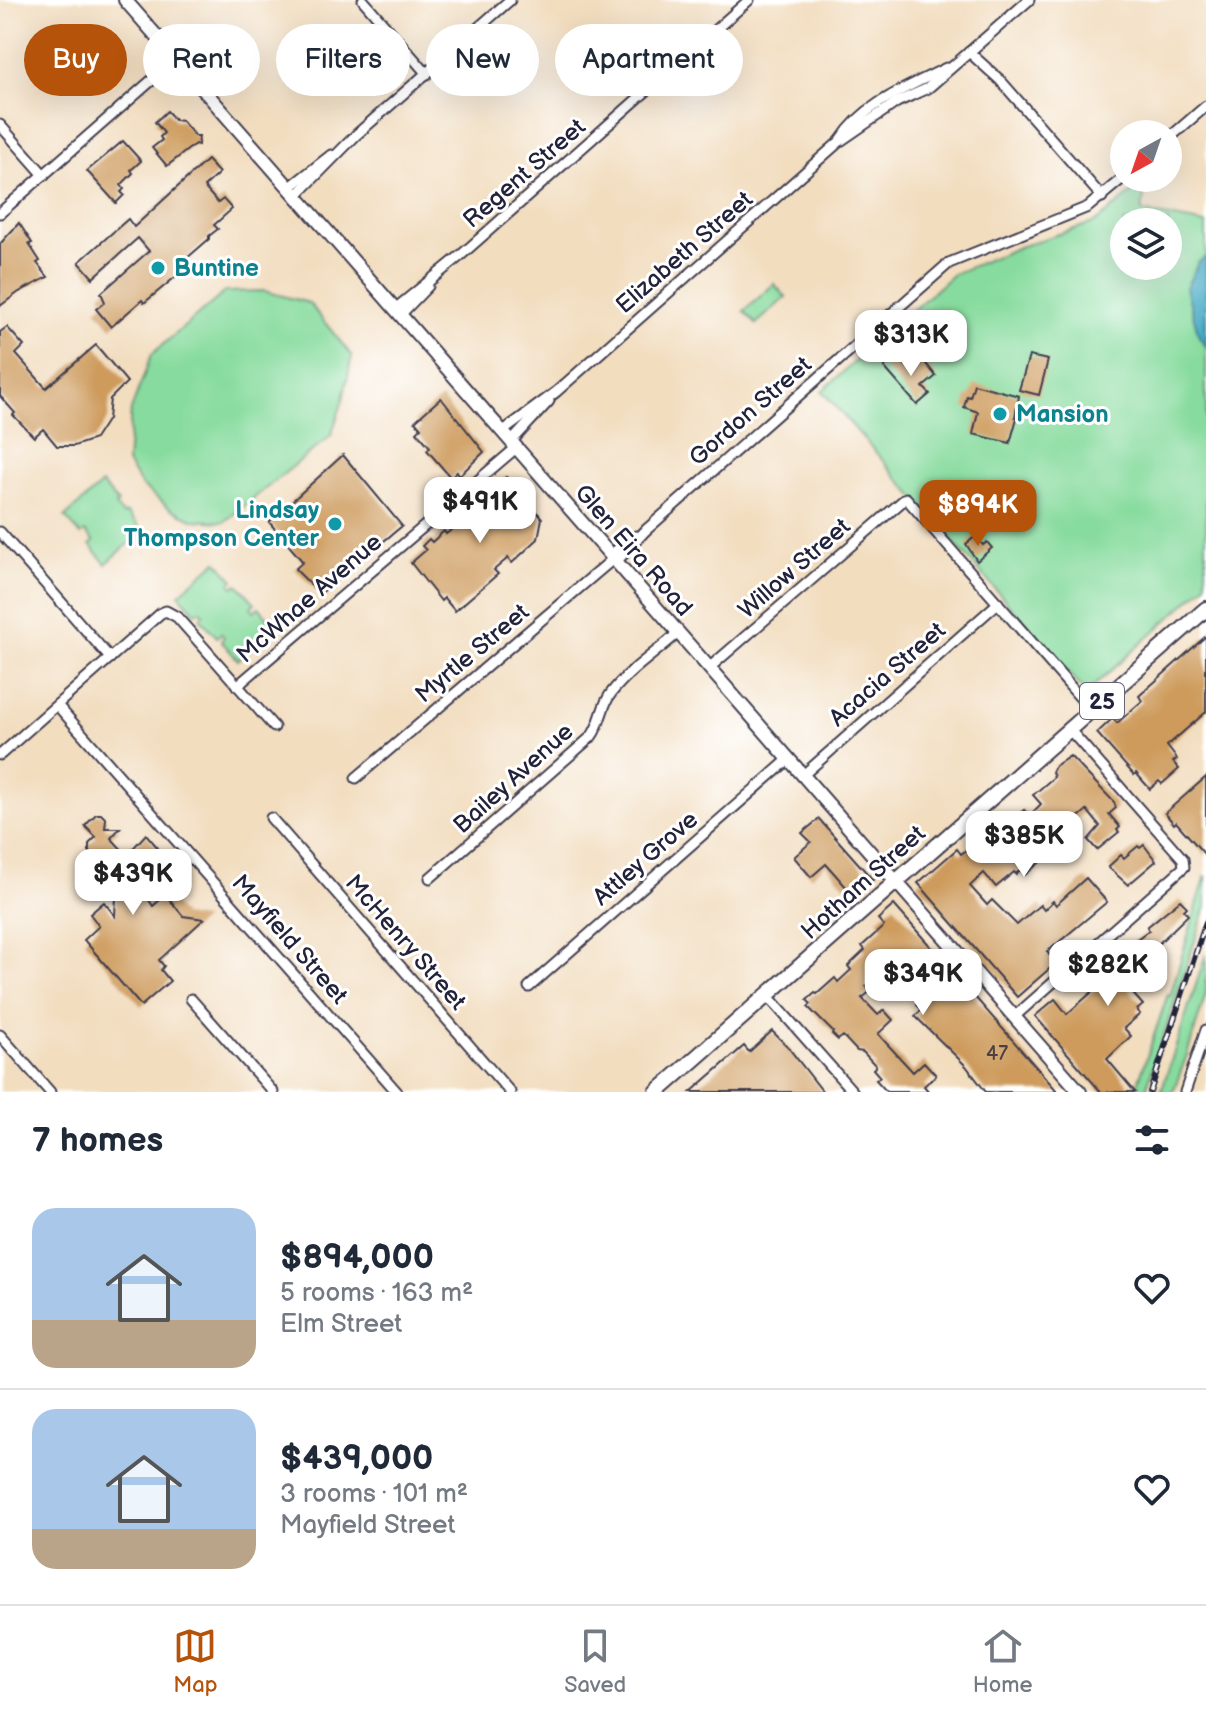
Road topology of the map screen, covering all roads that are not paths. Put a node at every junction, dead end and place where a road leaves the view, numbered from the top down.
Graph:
1 (125, 0) edge
2 (363, 0) edge
3 (510, 0) edge
4 (749, 0) edge
5 (1029, 0) edge
6 (146, 24) edge
7 (483, 24) edge
8 (972, 49) junction
9 (426, 73) edge
10 (426, 75) edge
11 (143, 88) edge
12 (208, 96) edge
13 (1206, 106) edge
14 (0, 125) edge
15 (1182, 127) edge
16 (44, 175) junction
17 (1110, 190) edge
18 (292, 192) junction
19 (1102, 197) junction
20 (0, 213) edge
21 (398, 312) junction
22 (510, 440) junction
23 (0, 532) edge
24 (613, 558) junction
25 (998, 603) junction
26 (1206, 609) edge
27 (678, 633) junction
28 (110, 658) junction
29 (709, 668) junction
30 (237, 686) junction
31 (57, 705) junction
32 (1091, 710) junction
33 (274, 727) dead end
34 (1069, 729) junction
35 (0, 755) edge
36 (789, 759) junction
37 (802, 776) junction
38 (356, 778) dead end
39 (271, 818) dead end
40 (430, 878) dead end
41 (895, 882) junction
42 (529, 987) dead end
43 (767, 995) junction
44 (191, 999) dead end
45 (1014, 1017) junction
46 (1206, 1031) edge
47 (0, 1035) edge
48 (50, 1092) edge
49 (273, 1092) edge
50 (397, 1092) edge
51 (510, 1092) edge
52 (657, 1092) edge
53 (853, 1092) edge
54 (1080, 1092) edge
55 (1185, 1092) edge

1 - 6 main road, Glen Eira Road
2 - 9 street
3 - 7 street
4 - 21 street, Regent Street
5 - 8 street, Elizabeth Street
8 - 19 street
8 - 22 street, Elizabeth Street
10 - 18 street
11 - 16 street
12 - 18 main road, Glen Eira Road
13 - 15 street
14 - 16 street
16 - 20 street
17 - 19 street, Gordon Street
18 - 21 main road, Glen Eira Road
19 - 24 street, Gordon Street
21 - 22 main road, Glen Eira Road
22 - 24 main road, Glen Eira Road
22 - 30 street, McWhae Avenue
23 - 28 street
24 - 27 main road, Glen Eira Road
24 - 38 street, Myrtle Street
25 - 29 street, Willow Street
25 - 32 street
25 - 37 street, Acacia Street
26 - 32 main road, Hotham Street / 25
27 - 29 main road, Glen Eira Road
27 - 40 street, Bailey Avenue
28 - 30 street
28 - 31 street
29 - 36 main road, Glen Eira Road
30 - 33 street
31 - 35 street
31 - 50 street, Mayfield Street
32 - 34 main road, Hotham Street / 25
34 - 41 main road, Hotham Street / 25
34 - 45 street
36 - 37 main road, Glen Eira Road
36 - 42 street, Attley Grove
37 - 41 main road, Glen Eira Road
39 - 51 street, McHenry Street
41 - 43 main road, Hotham Street / 25
41 - 45 main road, Glen Eira Road
43 - 52 main road, Hotham Street / 25
43 - 53 street
44 - 49 street
45 - 54 main road, Glen Eira Road
46 - 55 street
47 - 48 street

